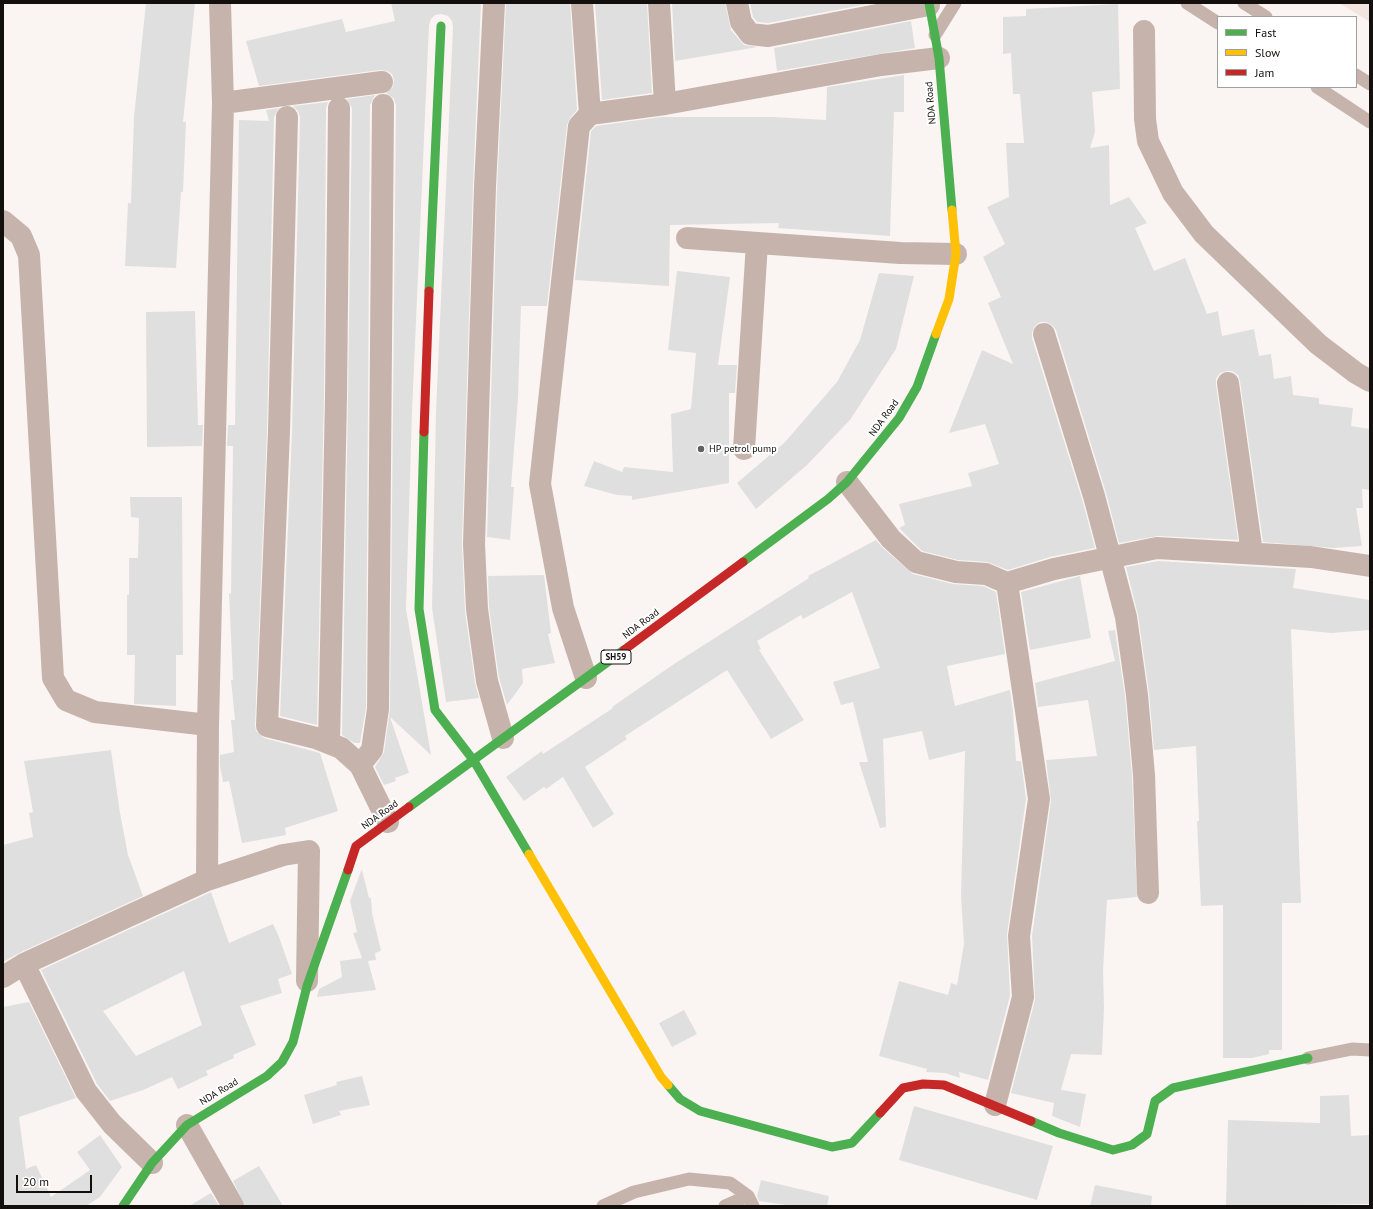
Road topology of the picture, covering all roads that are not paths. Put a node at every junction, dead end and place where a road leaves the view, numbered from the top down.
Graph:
1 (220, 3) edge
2 (494, 3) edge
3 (582, 3) edge
4 (658, 3) edge
5 (737, 3) edge
6 (955, 3) edge
7 (1188, 3) edge
8 (1244, 3) edge
9 (929, 4) edge
10 (1264, 16) edge
11 (1217, 22) edge
12 (441, 26) dead end
13 (1144, 31) dead end
14 (935, 34) junction
15 (938, 58) junction
16 (1357, 76) edge
17 (382, 82) dead end
18 (1370, 84) edge
19 (1319, 88) edge
20 (223, 103) junction
21 (665, 104) junction
22 (383, 105) dead end
23 (339, 108) dead end
24 (590, 114) junction
25 (287, 117) dead end
26 (1370, 122) edge
27 (3, 221) edge
28 (687, 238) dead end
29 (757, 243) junction
30 (956, 254) junction
31 (1044, 334) dead end
32 (1370, 381) edge
33 (1228, 383) dead end
34 (744, 449) dead end
35 (847, 482) junction
36 (1252, 553) junction
37 (1110, 557) junction
38 (1370, 566) edge
39 (1007, 583) junction
40 (586, 678) junction
41 (208, 725) junction
42 (504, 738) junction
43 (329, 743) junction
44 (474, 761) junction
45 (360, 765) junction
46 (388, 822) junction
47 (207, 880) junction
48 (1148, 893) dead end
49 (24, 964) junction
50 (3, 977) edge
51 (307, 986) junction
52 (1370, 1050) edge
53 (1308, 1058) joint
54 (995, 1104) junction
55 (187, 1124) junction
56 (152, 1163) junction
57 (750, 1201) edge
58 (124, 1206) edge
59 (233, 1206) edge
60 (603, 1206) edge
61 (725, 1206) edge

1 - 20 street
2 - 42 street
3 - 24 street
4 - 21 street
5 - 9 street
6 - 14 lane
7 - 11 lane
8 - 10 lane
9 - 14 street, NDA Road
12 - 44 street
13 - 32 street
14 - 15 street, NDA Road / SH59
15 - 21 street
15 - 30 street, NDA Road / SH59
16 - 18 lane
17 - 20 street
19 - 26 lane
20 - 41 street
21 - 24 street
22 - 45 street
23 - 43 street
24 - 40 street
25 - 43 street
27 - 41 street
28 - 29 street
29 - 30 street
29 - 34 street
30 - 35 street, NDA Road / SH59
31 - 37 street
33 - 36 street
35 - 39 street
35 - 40 street, NDA Road / SH59
36 - 37 street
36 - 38 street
37 - 39 street
37 - 48 street
39 - 54 street
40 - 42 street, NDA Road / SH59
41 - 47 street
42 - 44 street, NDA Road / SH59
43 - 45 street
44 - 46 street, NDA Road / SH59
44 - 54 street
45 - 46 street
46 - 51 street, NDA Road / SH59
47 - 49 street
47 - 51 street
49 - 50 street
49 - 56 street
51 - 55 street, NDA Road / SH59
52 - 53 lane
53 - 54 street
55 - 56 street, NDA Road / SH59
55 - 59 street
56 - 58 street, NDA Road / SH59
57 - 60 lane
57 - 61 lane

